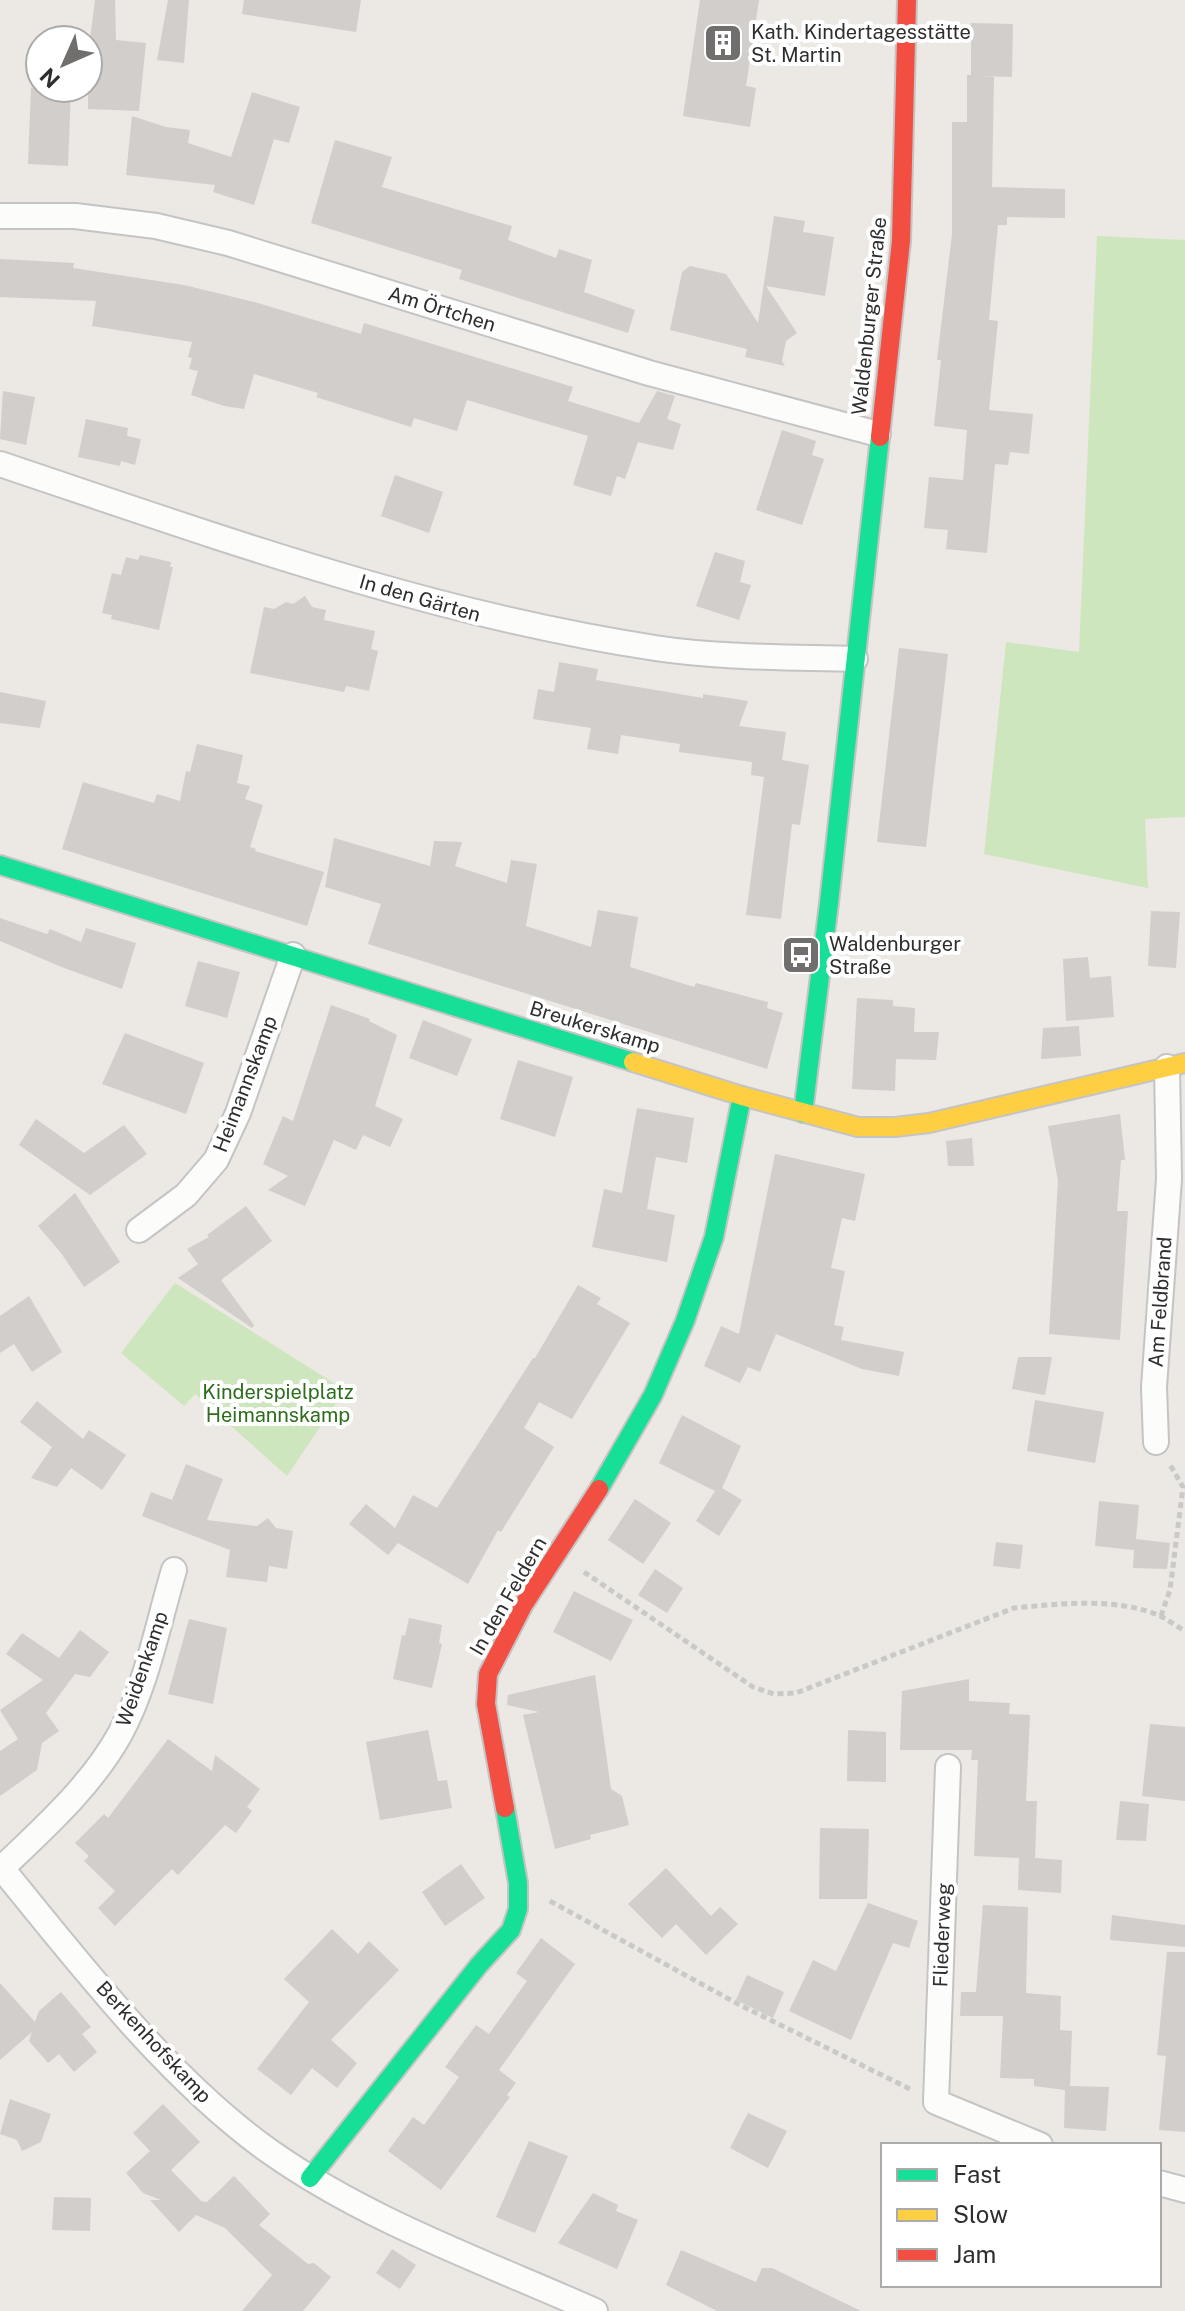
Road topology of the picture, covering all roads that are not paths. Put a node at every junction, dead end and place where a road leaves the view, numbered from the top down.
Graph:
1 (907, 0) edge
2 (0, 216) edge
3 (878, 434) junction
4 (0, 464) edge
5 (855, 659) junction
6 (0, 865) edge
7 (293, 955) junction
8 (1176, 1065) edge
9 (742, 1096) junction
10 (803, 1113) junction
11 (139, 1230) dead end
12 (1156, 1442) road end
13 (174, 1570) dead end
14 (948, 1767) dead end
15 (1, 1867) edge
16 (1035, 2143) edge
17 (310, 2178) junction
18 (1161, 2184) edge
19 (1185, 2190) edge
20 (595, 2311) edge

1 - 3 street, Waldenburger Straße
2 - 3 street, Am Örtchen
3 - 5 street, Waldenburger Straße
4 - 5 street, In den Gärten
5 - 10 street, Waldenburger Straße
6 - 7 street, Breukerskamp
7 - 9 street, Breukerskamp
7 - 11 street, Heimannskamp
8 - 10 street, Breukerskamp
8 - 12 street, Am Feldbrand
9 - 10 street, Breukerskamp
9 - 17 street, In den Feldern
13 - 15 street, Weidenkamp
14 - 16 street, Fliederweg
15 - 17 street, Berkenhofskamp
17 - 20 street, Berkenhofskamp
18 - 19 street

